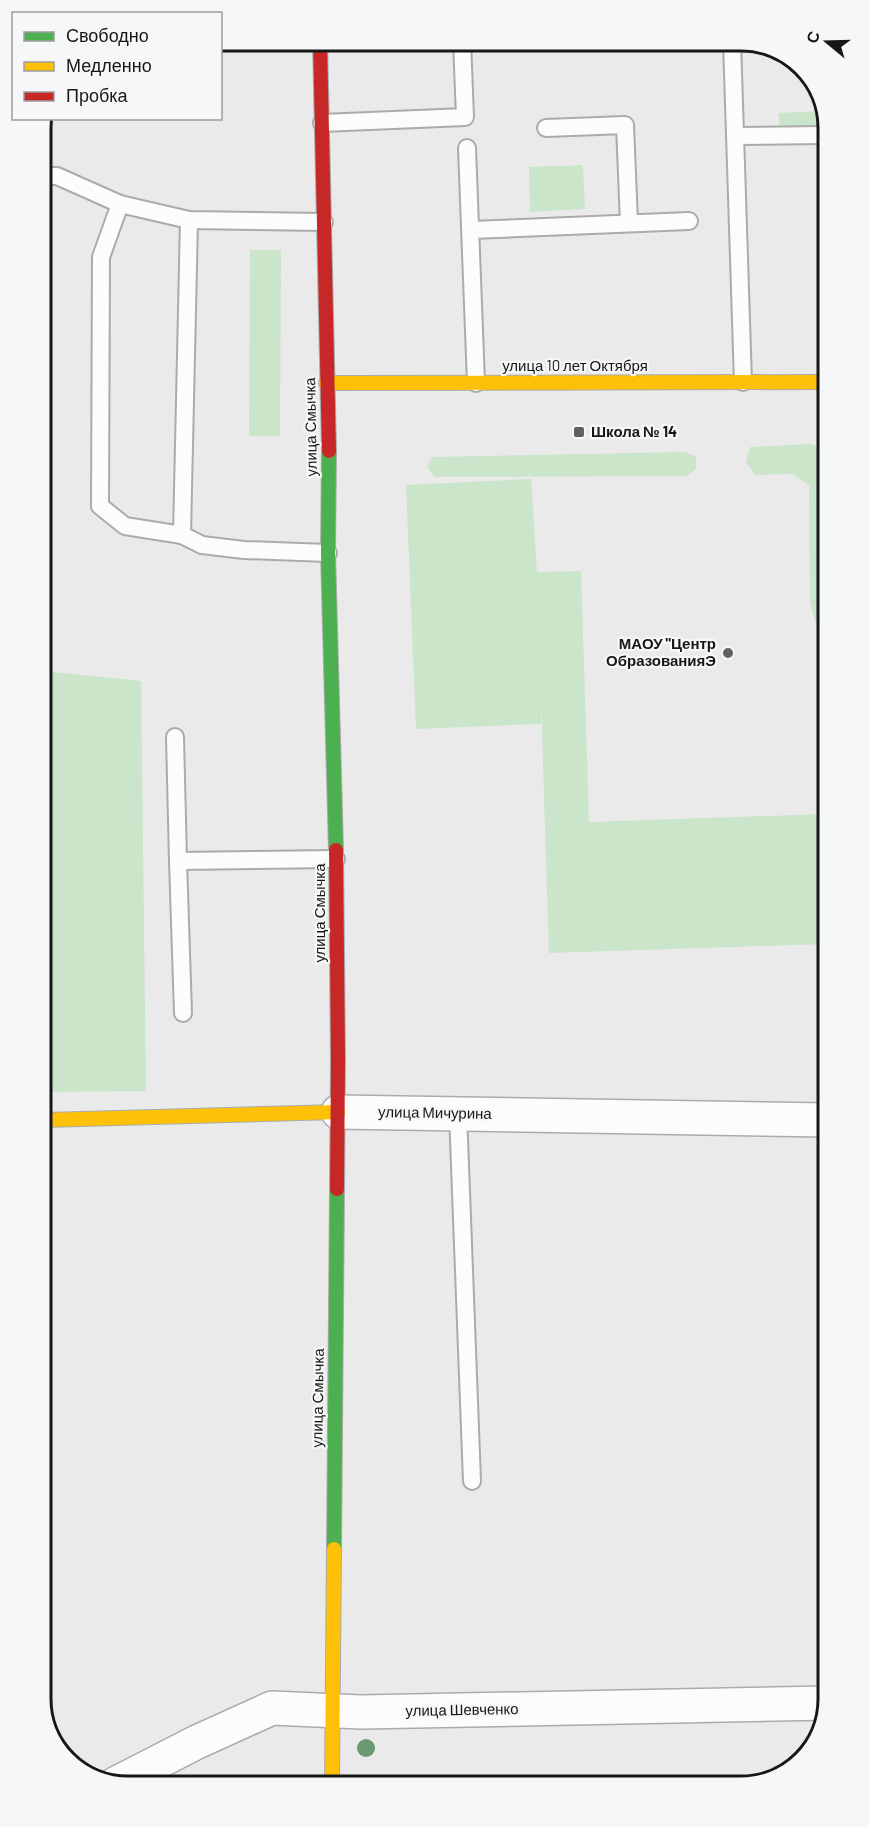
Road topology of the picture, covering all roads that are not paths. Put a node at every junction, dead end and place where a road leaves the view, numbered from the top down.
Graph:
1 (320, 51) edge
2 (462, 51) edge
3 (732, 51) edge
4 (322, 123) junction
5 (546, 128) dead end
6 (818, 135) edge
7 (736, 136) junction
8 (467, 148) dead end
9 (51, 176) edge
10 (120, 204) junction
11 (189, 220) junction
12 (689, 221) dead end
13 (324, 222) junction
14 (629, 224) junction
15 (471, 230) junction
16 (818, 381) edge
17 (743, 382) junction
18 (326, 383) junction
19 (477, 383) junction
20 (182, 535) junction
21 (328, 553) junction
22 (175, 737) dead end
23 (336, 860) junction
24 (178, 861) junction
25 (183, 1013) dead end
26 (338, 1112) junction
27 (458, 1113) junction
28 (51, 1120) edge
29 (818, 1120) edge
30 (472, 1481) dead end
31 (818, 1703) edge
32 (331, 1711) junction
33 (131, 1776) edge
34 (332, 1776) edge

1 - 4 street, улица Смычка
2 - 4 lane
3 - 7 lane
4 - 13 street, улица Смычка
5 - 14 lane
6 - 7 lane
7 - 17 lane
8 - 15 lane
9 - 10 lane
10 - 11 lane
10 - 20 lane
11 - 13 lane
11 - 20 lane
12 - 14 lane
13 - 18 street, улица Смычка
14 - 15 lane
15 - 19 lane
16 - 17 street, улица 10 лет Октября
17 - 19 street, улица 10 лет Октября
18 - 19 street, улица 10 лет Октября
18 - 21 street, улица Смычка
20 - 21 lane
21 - 23 street, улица Смычка
22 - 24 lane
23 - 24 lane
23 - 26 street, улица Смычка
24 - 25 lane
26 - 27 street, улица Мичурина
26 - 28 street, улица Мичурина
26 - 32 street, улица Смычка
27 - 29 street, улица Мичурина
27 - 30 lane
31 - 32 street, улица Шевченко
32 - 33 street, улица Шевченко
32 - 34 street, улица Смычка

